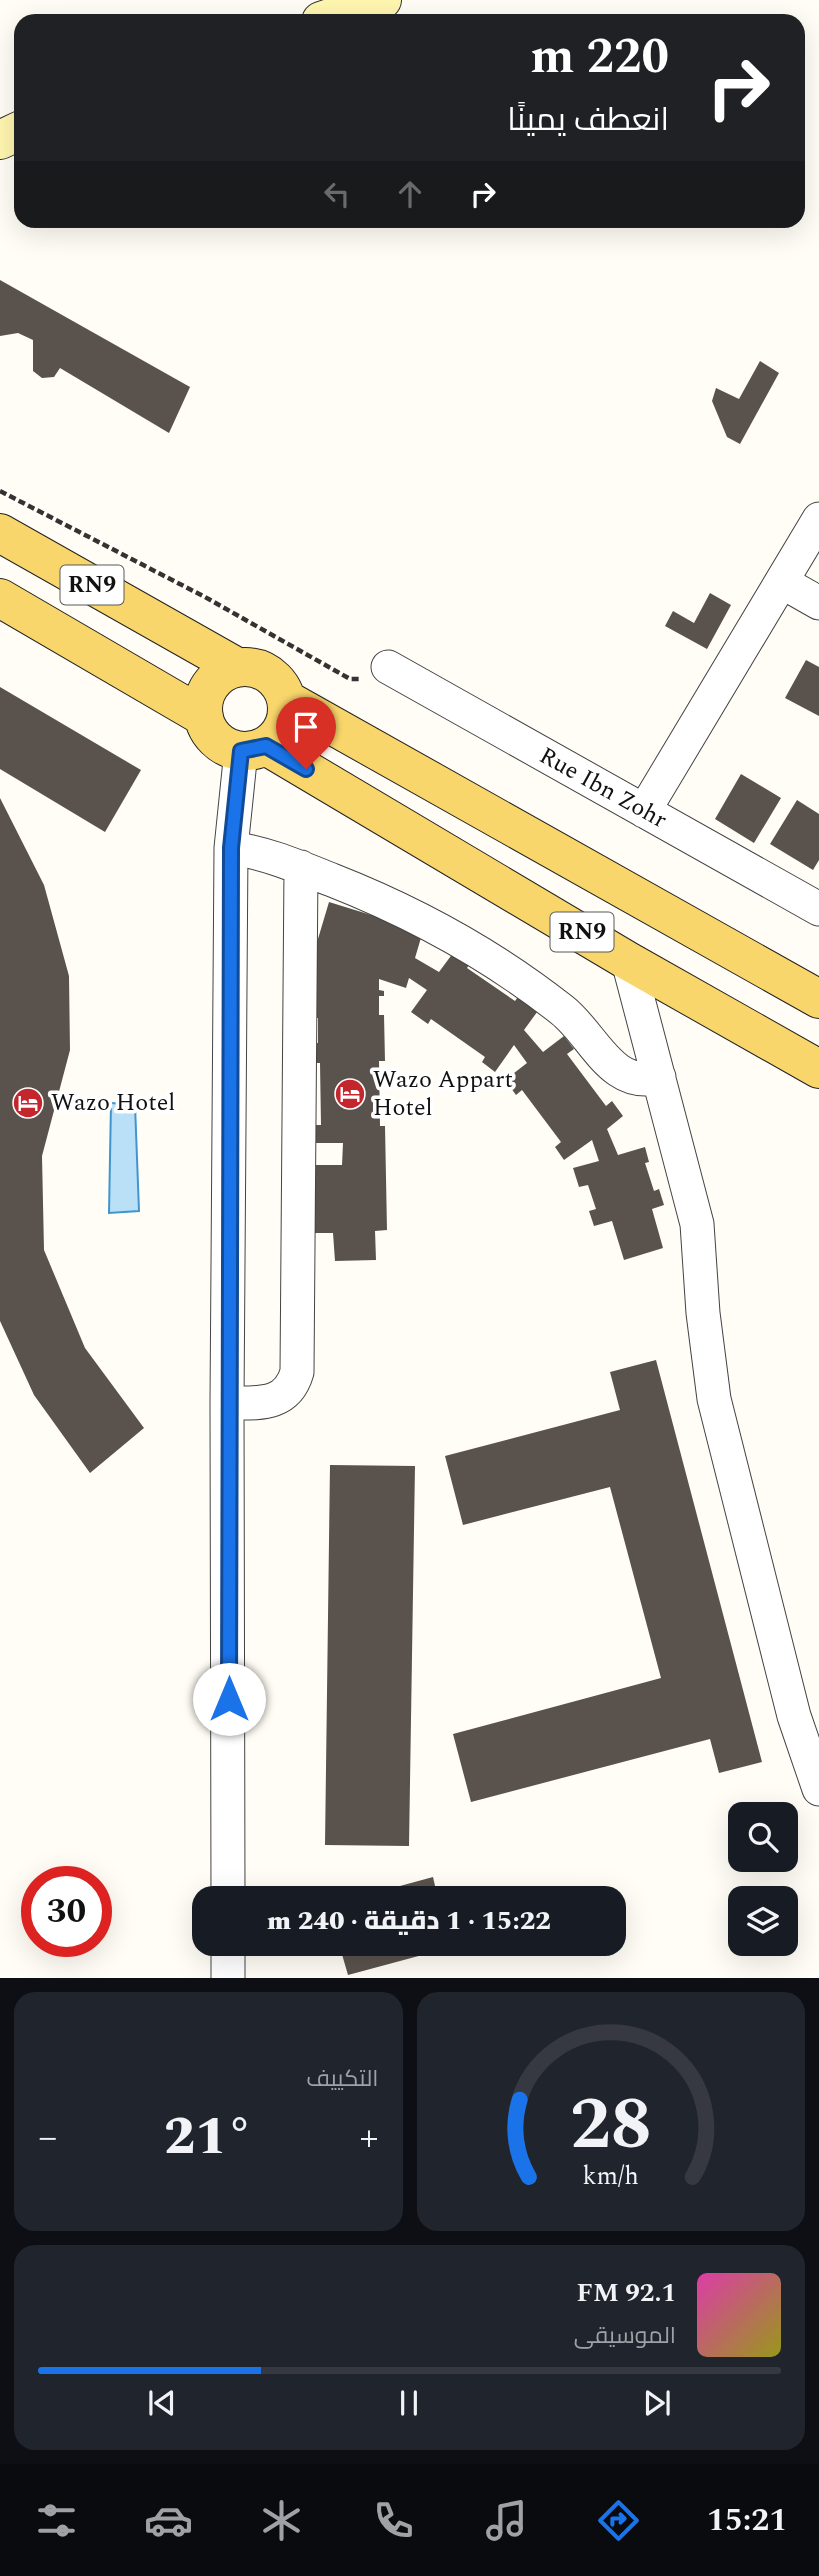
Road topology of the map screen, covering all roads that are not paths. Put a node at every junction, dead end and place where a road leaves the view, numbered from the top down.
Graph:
1 (382, 0) edge
2 (341, 14) edge
3 (819, 519) edge
4 (0, 533) edge
5 (782, 582) junction
6 (0, 598) edge
7 (819, 603) edge
8 (237, 667) junction
9 (388, 667) road end
10 (287, 700) junction
11 (204, 717) junction
12 (253, 748) junction
13 (644, 811) junction
14 (231, 848) junction
15 (301, 867) junction
16 (819, 909) edge
17 (628, 961) junction
18 (819, 999) edge
19 (819, 1069) edge
20 (659, 1077) junction
21 (227, 1404) junction
22 (819, 1789) edge
23 (229, 1886) edge
24 (228, 1956) edge
25 (228, 1978) edge

1 - 2 street
3 - 5 street
4 - 8 main road, RN9
5 - 7 street
5 - 13 street
6 - 11 main road, RN9
8 - 10 main road, RN9
8 - 11 main road
9 - 13 street, Rue Ibn Zohr
10 - 12 main road
10 - 18 main road, RN9
11 - 12 main road, RN9
12 - 14 street
12 - 17 main road, RN9
13 - 16 street, Rue Ibn Zohr
14 - 15 street
14 - 21 street
15 - 20 street
15 - 21 street
17 - 19 main road, RN9
17 - 20 street
20 - 22 street
21 - 23 street
24 - 25 street

